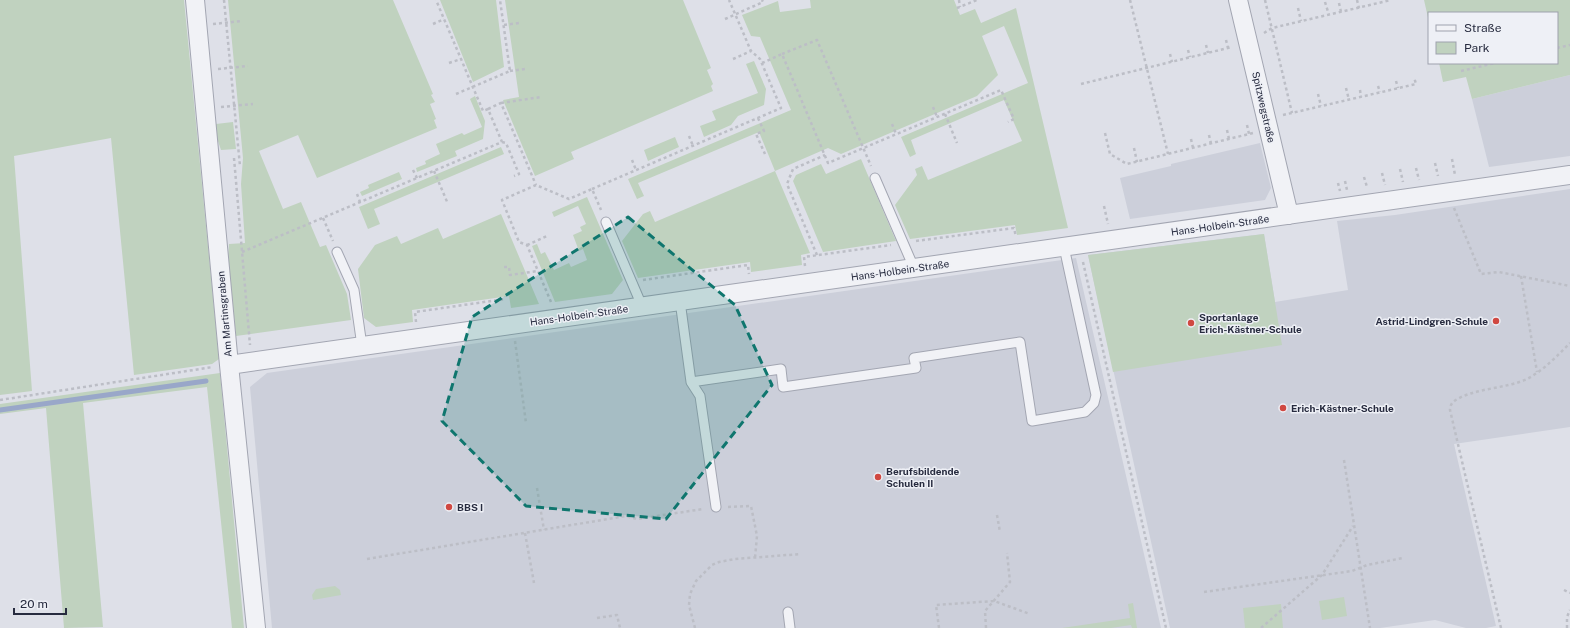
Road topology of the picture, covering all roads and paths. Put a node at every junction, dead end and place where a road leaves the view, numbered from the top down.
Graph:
1 (194, 0) edge
2 (224, 0) edge
3 (436, 0) edge
4 (500, 0) edge
5 (729, 0) edge
6 (762, 0) edge
7 (959, 0) edge
8 (977, 0) edge
9 (1130, 0) edge
10 (1238, 0) edge
11 (1265, 0) edge
12 (1357, 0) edge
13 (1325, 2) dead end
14 (1339, 3) dead end
15 (1298, 8) dead end
16 (1359, 8) dead end
17 (1341, 12) dead end
18 (735, 14) junction
19 (1329, 15) dead end
20 (724, 18) dead end
21 (444, 19) junction
22 (242, 21) dead end
23 (1301, 21) dead end
24 (226, 22) junction
25 (518, 23) dead end
26 (433, 24) dead end
27 (197, 25) junction
28 (504, 25) junction
29 (1226, 40) dead end
30 (1206, 45) dead end
31 (1570, 45) edge
32 (1228, 48) dead end
33 (1558, 48) edge
34 (1188, 50) dead end
35 (751, 52) junction
36 (1208, 53) dead end
37 (782, 54) junction
38 (1170, 54) dead end
39 (1190, 57) dead end
40 (461, 59) junction
41 (733, 59) dead end
42 (1172, 62) dead end
43 (449, 63) dead end
44 (762, 63) junction
45 (1485, 64) edge
46 (248, 66) dead end
47 (231, 68) junction
48 (525, 69) dead end
49 (201, 71) junction
50 (510, 71) junction
51 (1461, 71) dead end
52 (1414, 77) dead end
53 (1396, 81) dead end
54 (1378, 86) dead end
55 (473, 87) junction
56 (1346, 88) dead end
57 (1398, 88) junction
58 (1360, 90) dead end
59 (1380, 92) junction
60 (456, 94) dead end
61 (1318, 94) dead end
62 (541, 97) dead end
63 (1361, 97) junction
64 (1349, 100) junction
65 (501, 103) junction
66 (253, 104) dead end
67 (234, 106) junction
68 (1321, 106) junction
69 (933, 107) dead end
70 (205, 108) junction
71 (488, 109) junction
72 (1292, 113) junction
73 (945, 114) junction
74 (937, 117) junction
75 (758, 118) junction
76 (1008, 122) dead end
77 (892, 124) dead end
78 (1268, 124) junction
79 (1247, 125) dead end
80 (1227, 130) dead end
81 (1105, 133) dead end
82 (896, 134) junction
83 (1249, 134) junction
84 (1209, 135) dead end
85 (689, 136) dead end
86 (1191, 139) dead end
87 (1229, 139) junction
88 (502, 142) junction
89 (957, 143) dead end
90 (1211, 144) junction
91 (693, 146) junction
92 (863, 148) junction
93 (1134, 148) dead end
94 (1193, 148) junction
95 (764, 154) dead end
96 (1168, 154) junction
97 (825, 155) junction
98 (234, 158) dead end
99 (632, 160) dead end
100 (1137, 162) junction
101 (240, 166) dead end
102 (413, 170) dead end
103 (434, 170) junction
104 (636, 170) junction
105 (1570, 175) edge
106 (514, 176) dead end
107 (417, 178) junction
108 (876, 178) joint
109 (536, 185) junction
110 (592, 189) junction
111 (1442, 193) junction
112 (357, 194) dead end
113 (360, 202) junction
114 (448, 204) dead end
115 (1289, 215) junction
116 (323, 218) junction
117 (606, 222) joint
118 (546, 236) dead end
119 (527, 245) junction
120 (1072, 246) junction
121 (242, 252) junction
122 (337, 252) joint
123 (817, 255) dead end
124 (504, 267) dead end
125 (914, 268) junction
126 (538, 271) junction
127 (1521, 276) junction
128 (631, 281) junction
129 (1570, 286) edge
130 (751, 291) junction
131 (505, 299) dead end
132 (680, 301) junction
133 (642, 306) junction
134 (558, 318) junction
135 (512, 324) junction
136 (419, 338) junction
137 (1570, 343) edge
138 (362, 346) junction
139 (251, 362) junction
140 (229, 365) junction
141 (1537, 372) junction
142 (691, 382) junction
143 (0, 400) edge
144 (526, 423) dead end
145 (1344, 460) dead end
146 (537, 488) dead end
147 (716, 507) junction
148 (997, 515) dead end
149 (1354, 525) junction
150 (544, 530) junction
151 (1000, 532) dead end
152 (525, 533) junction
153 (1006, 553) dead end
154 (801, 554) dead end
155 (755, 558) junction
156 (1403, 558) dead end
157 (368, 559) dead end
158 (1360, 567) junction
159 (1322, 575) junction
160 (534, 583) dead end
161 (1564, 590) dead end
162 (1204, 592) dead end
163 (1570, 593) edge
164 (994, 601) junction
165 (1570, 610) edge
166 (788, 612) dead end
167 (1030, 614) dead end
168 (597, 618) dead end
169 (256, 628) edge
170 (620, 628) edge
171 (694, 628) edge
172 (790, 628) edge
173 (939, 628) edge
174 (986, 628) edge
175 (1166, 628) edge
176 (1261, 628) edge
177 (1370, 628) edge
178 (1501, 628) edge
179 (1567, 628) edge

1 - 27 street, Am Martinsgraben
2 - 24 path
3 - 21 path
4 - 28 path
5 - 18 path
6 - 18 path
7 - 8 path
9 - 96 path
10 - 78 street, Spitzwegstraße
11 - 72 path
12 - 16 path
13 - 19 path
14 - 17 path
15 - 23 path
18 - 20 path
18 - 35 path
21 - 26 path
21 - 40 path
22 - 24 path
24 - 27 path
24 - 47 path
25 - 28 path
27 - 49 street, Am Martinsgraben
28 - 50 path
29 - 32 path
30 - 36 path
31 - 33 path
34 - 39 path
35 - 41 path
35 - 44 path
37 - 44 path
37 - 92 path
37 - 97 path
38 - 42 path
40 - 43 path
40 - 55 path
44 - 75 path
45 - 51 path
46 - 47 path
47 - 49 path
47 - 67 path
48 - 50 path
49 - 70 street, Am Martinsgraben
50 - 55 path
52 - 57 path
53 - 57 path
54 - 59 path
55 - 60 path
55 - 71 path
56 - 64 path
57 - 59 path
58 - 63 path
59 - 63 path
61 - 68 path
62 - 65 path
63 - 64 path
64 - 68 path
65 - 71 path
65 - 109 path
66 - 67 path
67 - 70 path
67 - 101 path
68 - 72 path
69 - 74 path
70 - 140 street, Am Martinsgraben
71 - 88 path
72 - 78 path
73 - 74 path
73 - 76 path
73 - 89 path
74 - 82 path
75 - 91 path
75 - 95 path
77 - 82 path
78 - 83 path
78 - 115 street, Spitzwegstraße
79 - 83 path
80 - 87 path
81 - 100 path
82 - 92 path
83 - 87 path
84 - 90 path
85 - 91 path
86 - 94 path
87 - 90 path
88 - 103 path
88 - 106 path
90 - 94 path
91 - 104 path
92 - 97 path
92 - 108 path
93 - 100 path
94 - 96 path
96 - 100 path
97 - 123 path
98 - 121 path
99 - 104 path
102 - 107 path
103 - 107 path
103 - 114 path
104 - 110 path
105 - 111 street, Hans-Holbein-Straße
107 - 113 path
108 - 125 lane
109 - 110 path
109 - 119 path
110 - 117 path
111 - 115 street, Hans-Holbein-Straße
111 - 127 path
112 - 113 path
113 - 116 path
115 - 120 street, Hans-Holbein-Straße
116 - 121 path
116 - 122 path
117 - 128 lane
118 - 119 path
119 - 126 path
120 - 125 street, Hans-Holbein-Straße
120 - 142 lane
120 - 175 path
121 - 139 path
122 - 138 lane
124 - 126 path
125 - 130 street, Hans-Holbein-Straße
126 - 134 path
127 - 129 path
127 - 141 path
128 - 130 path
128 - 133 lane
130 - 132 street, Hans-Holbein-Straße
131 - 136 path
132 - 133 street, Hans-Holbein-Straße
132 - 142 lane
133 - 134 street, Hans-Holbein-Straße
134 - 135 street, Hans-Holbein-Straße
135 - 136 street, Hans-Holbein-Straße
135 - 144 path
136 - 138 street, Hans-Holbein-Straße
137 - 141 path
138 - 139 street, Hans-Holbein-Straße
139 - 140 street, Hans-Holbein-Straße
140 - 143 path
140 - 169 street, Am Martinsgraben
141 - 178 path
142 - 147 lane
145 - 149 path
146 - 150 path
147 - 150 path
147 - 155 path
148 - 151 path
149 - 158 path
149 - 159 path
150 - 152 path
152 - 157 path
152 - 160 path
153 - 164 path
154 - 155 path
155 - 171 path
156 - 158 path
158 - 159 path
158 - 177 path
159 - 162 path
159 - 176 path
161 - 163 path
164 - 167 path
164 - 173 path
164 - 174 path
165 - 179 path
166 - 172 lane
168 - 170 path

